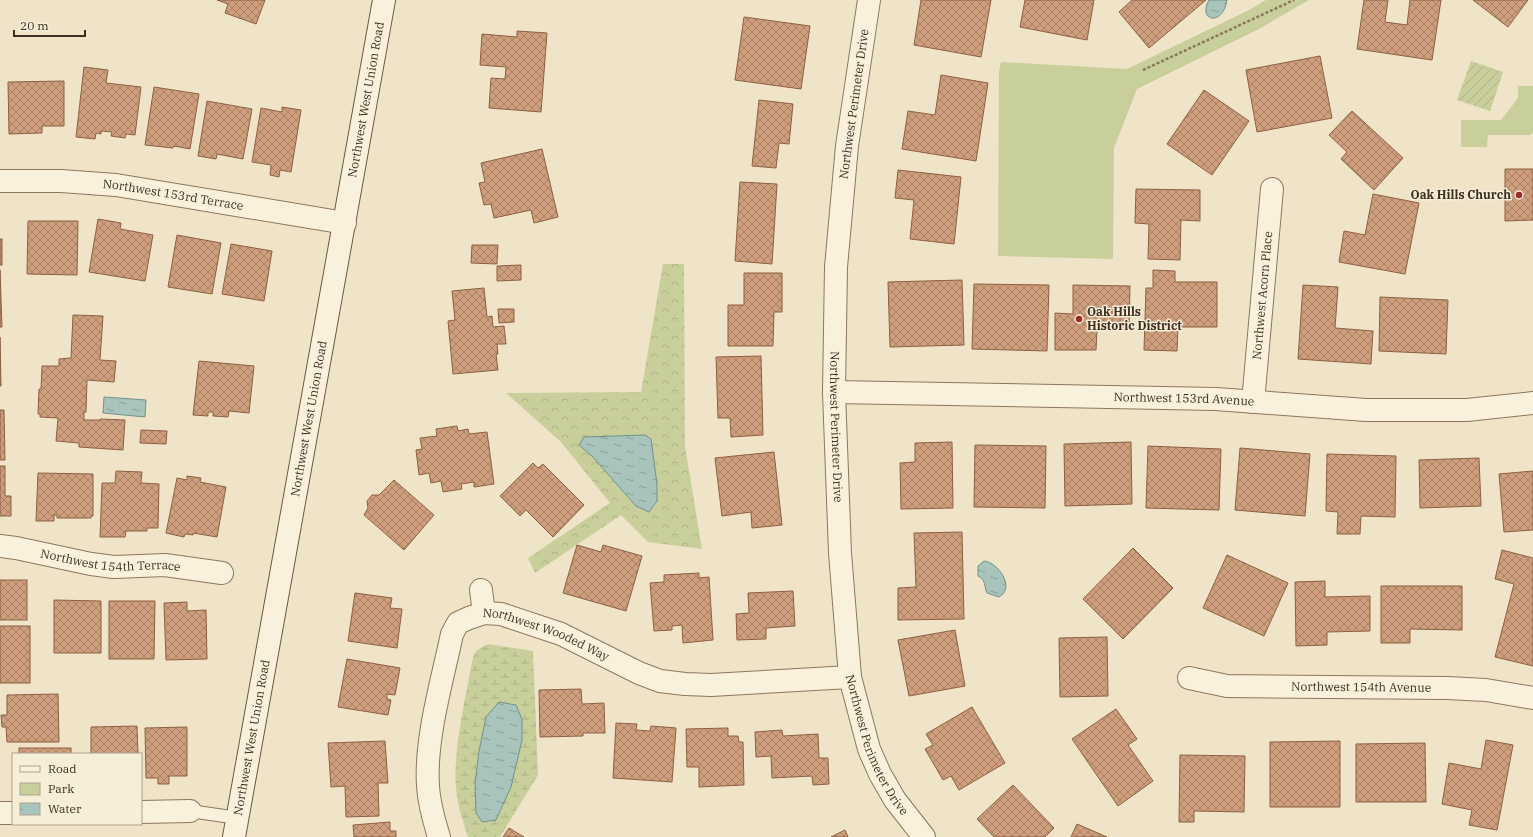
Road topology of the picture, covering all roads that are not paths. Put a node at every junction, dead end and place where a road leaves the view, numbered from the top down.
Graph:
1 (384, 0) edge
2 (869, 0) edge
3 (0, 181) edge
4 (1272, 189) dead end
5 (345, 223) junction
6 (834, 392) junction
7 (1253, 402) junction
8 (1533, 403) edge
9 (0, 546) edge
10 (222, 573) dead end
11 (481, 590) dead end
12 (484, 613) junction
13 (850, 677) junction
14 (1189, 678) dead end
15 (1533, 698) edge
16 (190, 811) joint
17 (142, 812) edge
18 (0, 813) edge
19 (12, 813) edge
20 (236, 828) edge
21 (439, 837) edge
22 (924, 837) edge

1 - 5 street, Northwest West Union Road
2 - 6 street, Northwest Perimeter Drive
3 - 5 street, Northwest 153rd Terrace
4 - 7 street, Northwest Acorn Place
5 - 20 street, Northwest West Union Road
6 - 7 street, Northwest 153rd Avenue
6 - 13 street, Northwest Perimeter Drive
7 - 8 street, Northwest 153rd Avenue
9 - 10 street, Northwest 154th Terrace
11 - 12 street
12 - 13 street, Northwest Wooded Way
12 - 21 street, Northwest Wooded Way
13 - 22 street, Northwest Perimeter Drive
14 - 15 street, Northwest 154th Avenue
16 - 17 street
16 - 20 lane
18 - 19 street

